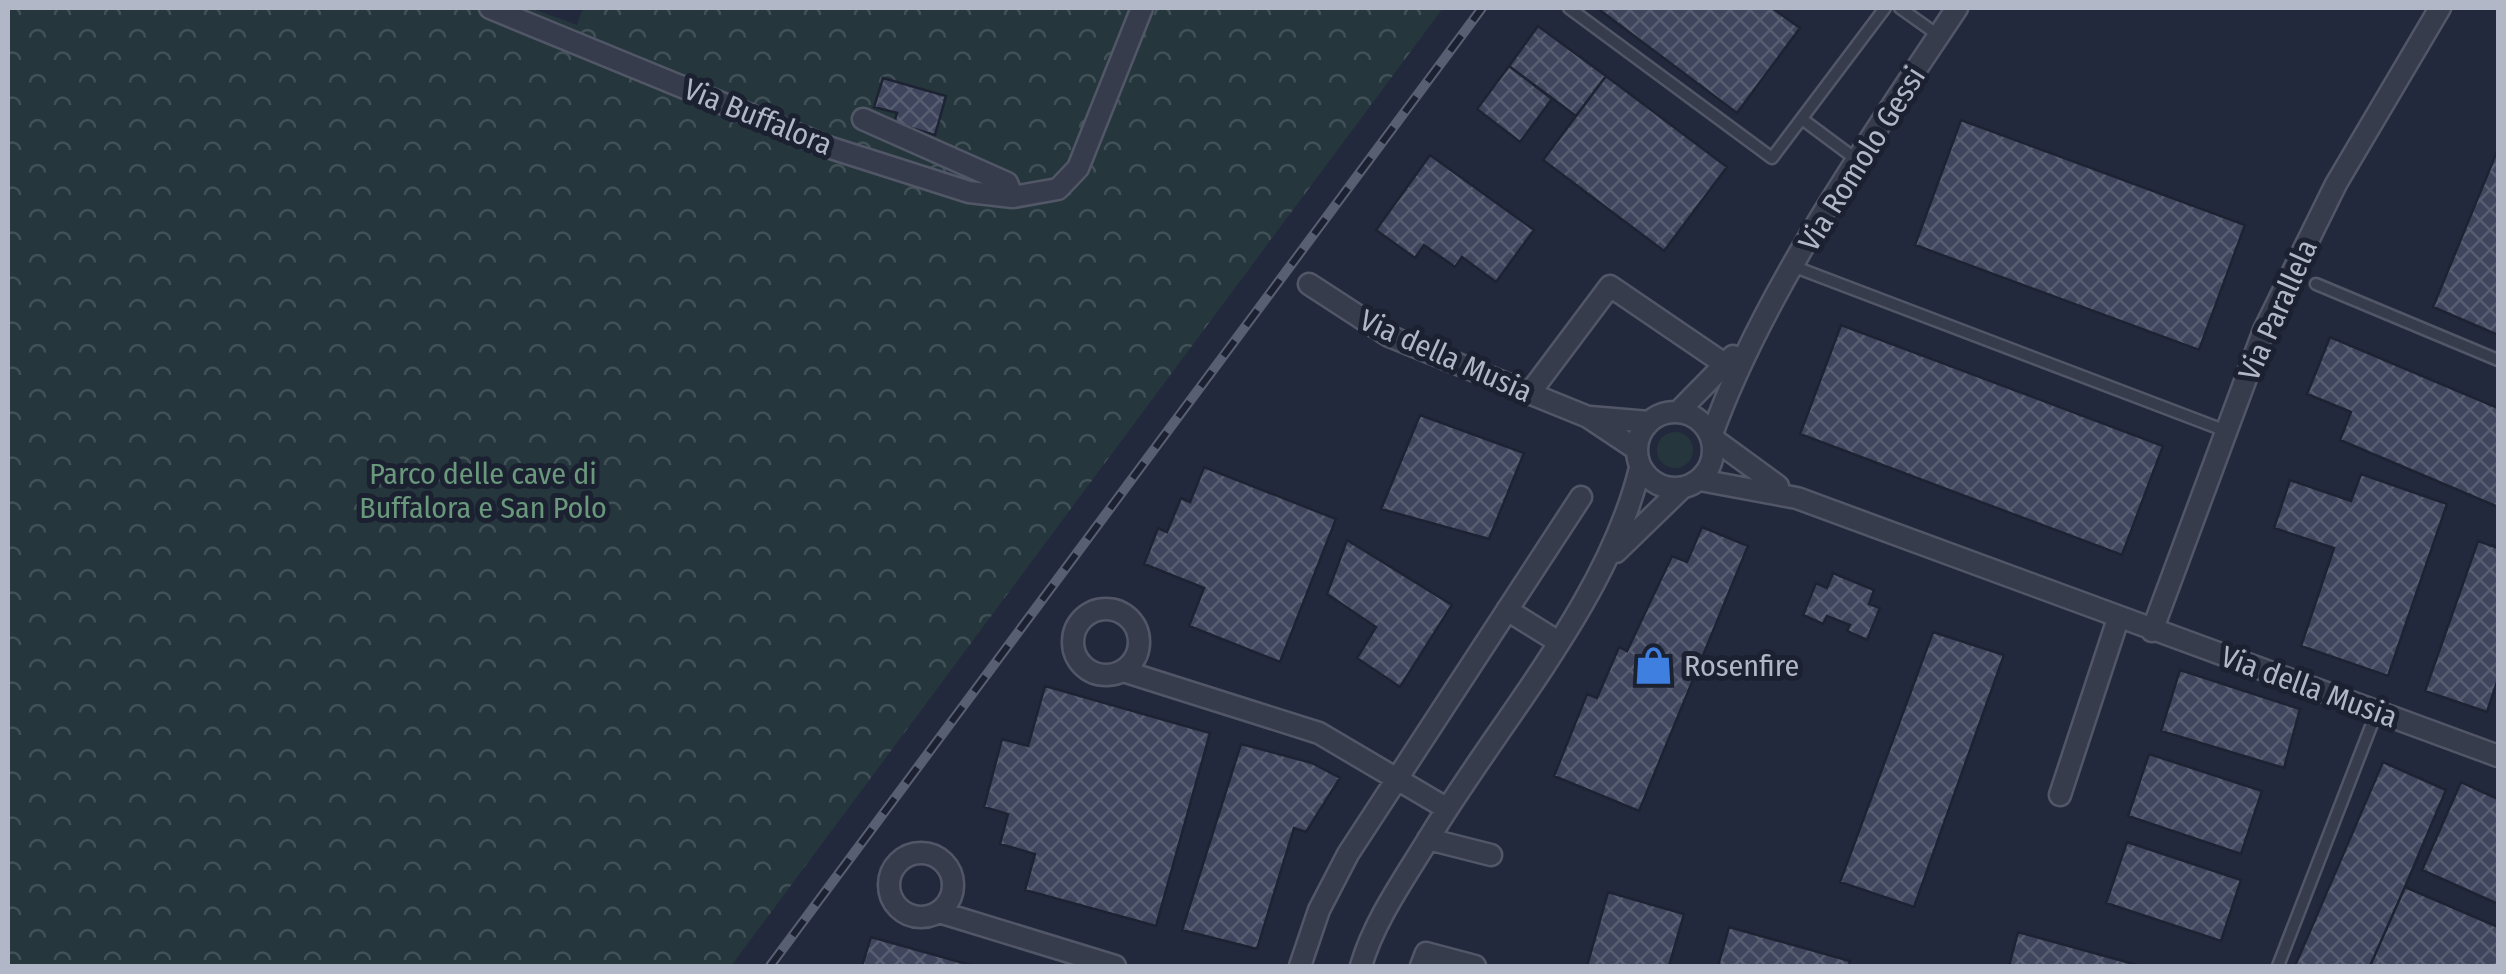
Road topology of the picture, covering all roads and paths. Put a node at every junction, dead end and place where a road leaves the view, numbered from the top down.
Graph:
1 (490, 8) edge
2 (1142, 8) edge
3 (1569, 8) edge
4 (1885, 8) edge
5 (1900, 8) edge
6 (1957, 8) edge
7 (2440, 8) edge
8 (512, 12) edge
9 (1938, 36) junction
10 (863, 118) dead end
11 (1802, 118) junction
12 (1858, 161) junction
13 (1013, 197) junction
14 (1795, 267) junction
15 (1309, 284) dead end
16 (2316, 284) dead end
17 (1769, 311) junction
18 (2498, 360) edge
19 (1726, 365) junction
20 (1529, 394) junction
21 (1678, 412) junction
22 (1588, 417) junction
23 (1649, 422) junction
24 (2226, 431) junction
25 (1711, 438) junction
26 (1638, 458) junction
27 (1691, 484) junction
28 (1581, 498) dead end
29 (1797, 498) junction
30 (1598, 572) junction
31 (1507, 610) junction
32 (2118, 620) junction
33 (2152, 631) junction
34 (1556, 641) junction
35 (1123, 671) dead end
36 (2377, 710) junction
37 (2498, 756) edge
38 (1396, 778) junction
39 (2060, 795) dead end
40 (1446, 808) junction
41 (1428, 839) junction
42 (1491, 854) dead end
43 (938, 912) dead end
44 (1116, 966) edge
45 (1300, 966) edge
46 (1361, 966) edge
47 (1421, 966) edge
48 (1476, 966) edge
49 (2278, 966) edge

1 - 8 street, Via Buffalora
2 - 13 street, Via Buffalora
3 - 11 lane
4 - 11 lane
5 - 9 lane
6 - 9 street, Via Romolo Gessi
7 - 24 street, Via Parallela
8 - 13 street, Via Buffalora
9 - 12 street, Via Romolo Gessi
10 - 13 street, Via Buffalora
11 - 12 lane
12 - 14 street, Via Romolo Gessi
14 - 17 street, Via Romolo Gessi
14 - 24 lane
15 - 20 street, Via della Musia
16 - 18 lane
17 - 19 street, Via Romolo Gessi
17 - 25 street, Via Romolo Gessi
19 - 20 street
19 - 21 street, Via Romolo Gessi
20 - 22 street, Via della Musia
21 - 23 street, Via della Musia
21 - 25 street, Via della Musia
22 - 23 street, Via della Musia
22 - 26 street, Via della Musia
23 - 26 street
24 - 33 street, Via Parallela
25 - 27 street
25 - 29 street, Via della Musia
26 - 27 street, Via della Musia
26 - 30 street
27 - 29 street, Via della Musia
27 - 30 street
28 - 31 street
29 - 32 street, Via della Musia
30 - 34 street
31 - 34 street
31 - 38 street
32 - 33 street, Via della Musia
32 - 39 street
33 - 36 street, Via della Musia
34 - 40 street
35 - 38 street
36 - 37 street, Via della Musia
36 - 49 lane
38 - 40 street
38 - 45 street
40 - 41 street
41 - 42 street
41 - 46 street
43 - 44 street
47 - 48 street

